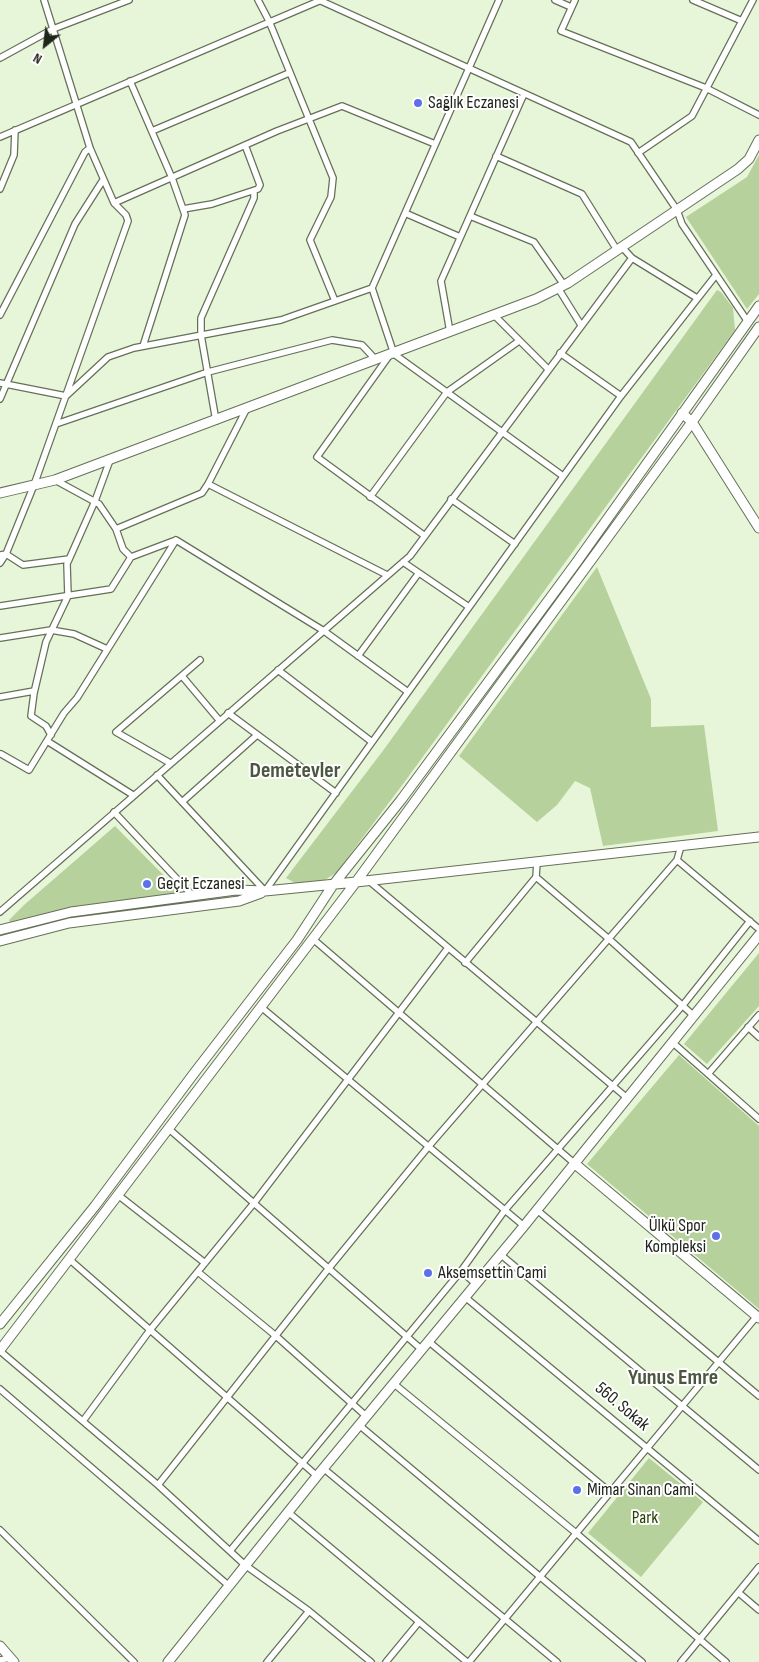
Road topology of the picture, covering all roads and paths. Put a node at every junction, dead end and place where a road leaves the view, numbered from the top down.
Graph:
1 (44, 0) edge
2 (129, 0) edge
3 (258, 0) edge
4 (319, 0) edge
5 (498, 0) edge
6 (555, 0) edge
7 (575, 0) edge
8 (693, 0) edge
9 (753, 0) edge
10 (571, 7) junction
11 (269, 21) junction
12 (742, 21) junction
13 (53, 29) junction
14 (0, 58) edge
15 (468, 68) junction
16 (290, 73) junction
17 (130, 81) junction
18 (706, 88) junction
19 (524, 94) junction
20 (75, 105) junction
21 (759, 115) edge
22 (308, 119) junction
23 (15, 130) junction
24 (152, 131) junction
25 (0, 138) edge
26 (759, 140) edge
27 (435, 144) junction
28 (245, 146) junction
29 (90, 148) junction
30 (638, 154) junction
31 (496, 156) junction
32 (172, 178) junction
33 (103, 180) junction
34 (0, 189) edge
35 (254, 192) junction
36 (114, 203) junction
37 (183, 209) junction
38 (677, 210) junction
39 (405, 213) junction
40 (470, 216) junction
41 (460, 237) junction
42 (620, 248) junction
43 (632, 258) junction
44 (716, 275) junction
45 (561, 286) junction
46 (372, 288) junction
47 (697, 298) junction
48 (335, 301) junction
49 (759, 306) edge
50 (0, 315) edge
51 (494, 315) junction
52 (748, 322) junction
53 (581, 325) junction
54 (450, 332) junction
55 (758, 332) edge
56 (201, 335) junction
57 (519, 340) junction
58 (143, 346) junction
59 (560, 353) junction
60 (392, 355) junction
61 (376, 360) junction
62 (548, 369) junction
63 (208, 372) junction
64 (0, 383) edge
65 (7, 386) junction
66 (447, 392) junction
67 (66, 396) junction
68 (621, 396) junction
69 (0, 400) edge
70 (246, 410) junction
71 (682, 413) junction
72 (216, 421) junction
73 (692, 422) junction
74 (56, 424) junction
75 (501, 431) junction
76 (110, 460) junction
77 (563, 476) junction
78 (55, 480) junction
79 (208, 484) junction
80 (34, 485) junction
81 (0, 493) edge
82 (370, 496) junction
83 (451, 499) junction
84 (95, 501) junction
85 (759, 528) edge
86 (116, 529) junction
87 (425, 536) junction
88 (176, 540) junction
89 (515, 544) junction
90 (3, 555) edge
91 (131, 557) junction
92 (69, 560) junction
93 (403, 562) junction
94 (0, 563) edge
95 (418, 574) junction
96 (387, 575) junction
97 (68, 596) junction
98 (0, 606) edge
99 (469, 607) junction
100 (52, 630) junction
101 (324, 631) junction
102 (0, 638) edge
103 (107, 650) junction
104 (358, 656) junction
105 (200, 660) dead end
106 (278, 670) junction
107 (182, 676) junction
108 (34, 691) junction
109 (408, 692) junction
110 (0, 697) edge
111 (228, 713) junction
112 (219, 720) junction
113 (51, 735) junction
114 (257, 735) junction
115 (47, 741) junction
116 (372, 742) junction
117 (1, 754) dead end
118 (170, 763) junction
119 (157, 775) junction
120 (336, 793) junction
121 (133, 795) junction
122 (182, 802) junction
123 (114, 812) junction
124 (759, 837) edge
125 (680, 846) junction
126 (677, 860) junction
127 (537, 862) junction
128 (536, 878) junction
129 (369, 881) junction
130 (356, 882) junction
131 (333, 885) junction
132 (265, 891) junction
133 (193, 896) junction
134 (0, 912) edge
135 (750, 921) junction
136 (759, 929) edge
137 (0, 930) edge
138 (759, 935) edge
139 (313, 939) junction
140 (610, 939) junction
141 (0, 941) edge
142 (448, 948) junction
143 (465, 963) junction
144 (683, 1005) junction
145 (262, 1007) junction
146 (398, 1013) junction
147 (759, 1015) edge
148 (694, 1016) junction
149 (538, 1023) junction
150 (748, 1027) junction
151 (759, 1037) edge
152 (672, 1042) junction
153 (708, 1074) junction
154 (349, 1077) junction
155 (482, 1085) junction
156 (612, 1086) junction
157 (626, 1097) junction
158 (759, 1119) edge
159 (169, 1129) junction
160 (429, 1146) junction
161 (557, 1148) junction
162 (574, 1163) junction
163 (118, 1195) junction
164 (254, 1203) junction
165 (506, 1210) junction
166 (537, 1210) junction
167 (524, 1226) junction
168 (500, 1254) junction
169 (69, 1259) junction
170 (205, 1263) junction
171 (329, 1268) junction
172 (461, 1271) junction
173 (198, 1272) junction
174 (476, 1284) junction
175 (465, 1297) junction
176 (758, 1317) edge
177 (0, 1324) edge
178 (150, 1330) junction
179 (276, 1336) junction
180 (407, 1337) junction
181 (428, 1342) junction
182 (422, 1349) junction
183 (0, 1350) edge
184 (719, 1362) junction
185 (393, 1384) junction
186 (0, 1389) edge
187 (759, 1396) edge
188 (227, 1398) junction
189 (352, 1403) junction
190 (682, 1406) junction
191 (366, 1416) junction
192 (83, 1421) junction
193 (359, 1425) junction
194 (647, 1448) junction
195 (303, 1464) junction
196 (323, 1468) junction
197 (759, 1470) edge
198 (316, 1476) junction
199 (158, 1485) junction
200 (610, 1492) junction
201 (288, 1512) junction
202 (0, 1530) edge
203 (576, 1533) junction
204 (759, 1541) edge
205 (230, 1551) junction
206 (245, 1565) junction
207 (759, 1568) edge
208 (540, 1577) junction
209 (228, 1585) junction
210 (739, 1593) junction
211 (759, 1610) edge
212 (310, 1611) junction
213 (506, 1618) junction
214 (419, 1622) junction
215 (701, 1638) junction
216 (0, 1646) edge
217 (0, 1660) edge
218 (12, 1660) edge
219 (369, 1661) edge
220 (134, 1662) edge
221 (168, 1662) edge
222 (267, 1662) edge
223 (386, 1662) edge
224 (468, 1662) edge
225 (557, 1662) edge
226 (642, 1662) edge
227 (681, 1662) edge
228 (726, 1662) edge

1 - 13 street
2 - 13 street
3 - 11 street
4 - 11 street
4 - 15 street
5 - 15 street
6 - 10 street
7 - 10 street
8 - 12 street
9 - 12 street
10 - 18 street
11 - 16 street
11 - 17 street
12 - 18 street
13 - 14 street
13 - 20 street
15 - 19 street
15 - 27 street
16 - 22 street
16 - 24 street
17 - 20 street
17 - 24 street
18 - 21 street
18 - 30 street
19 - 30 street
19 - 31 street
20 - 23 street
20 - 29 street
22 - 27 street
22 - 28 street
22 - 48 street
23 - 25 street
23 - 34 street
24 - 32 street
26 - 38 street
27 - 39 street
28 - 32 street
28 - 35 street
29 - 33 street
29 - 50 street
30 - 38 street
31 - 40 street
31 - 42 street
32 - 36 street
32 - 37 street
33 - 36 street
33 - 65 street
35 - 37 street
35 - 56 street
36 - 67 street
37 - 58 street
38 - 42 street
38 - 44 street
39 - 41 street
39 - 46 street
40 - 41 street
40 - 45 street
41 - 54 street
42 - 43 street
42 - 45 street
43 - 47 street
43 - 53 street
44 - 47 street
44 - 52 street
45 - 51 street
45 - 53 street
46 - 48 street
46 - 60 street
47 - 68 street
48 - 56 street
49 - 52 street
51 - 54 street
51 - 57 street
52 - 71 street
53 - 59 street
54 - 60 street
55 - 73 street
56 - 58 street
56 - 63 street
57 - 62 street
57 - 66 street
58 - 67 street
59 - 62 street
59 - 68 street
60 - 61 street
60 - 66 street
60 - 82 street
61 - 63 street
61 - 70 street
62 - 75 street
63 - 72 street
63 - 74 street
64 - 65 street
65 - 67 street
65 - 69 street
66 - 75 street
66 - 82 street
67 - 74 street
68 - 77 street
70 - 72 street
70 - 79 street
71 - 73 street
71 - 131 street
72 - 76 street
73 - 85 street
73 - 130 street
74 - 80 street
75 - 77 street
75 - 83 street
76 - 78 street
76 - 84 street
77 - 89 street
78 - 80 street
78 - 84 street
79 - 86 street
79 - 96 street
80 - 81 street
80 - 90 street
82 - 87 street
83 - 87 street
83 - 89 street
84 - 86 street
84 - 92 street
86 - 91 street
87 - 93 street
88 - 91 street
88 - 101 street
88 - 103 street
89 - 99 street
90 - 92 street
90 - 94 street
91 - 97 street
92 - 97 street
93 - 95 street
93 - 96 street
95 - 99 street
95 - 104 street
96 - 101 street
97 - 98 street
97 - 100 street
99 - 109 street
100 - 102 street
100 - 103 street
100 - 108 street
101 - 104 street
101 - 106 street
103 - 113 street
104 - 109 street
105 - 107 street
106 - 111 street
106 - 116 street
107 - 112 street
107 - 118 street
108 - 110 street
108 - 113 street
109 - 116 street
111 - 112 street
111 - 114 street
112 - 118 street
113 - 115 street
114 - 120 street
114 - 122 street
115 - 117 street
115 - 121 street
116 - 120 street
118 - 119 street
119 - 121 street
119 - 122 street
120 - 132 street
121 - 123 street
122 - 132 street
123 - 133 street
123 - 134 street
124 - 125 street
125 - 126 street
125 - 127 street
126 - 135 street
126 - 140 street
127 - 128 street
127 - 129 street
128 - 140 street
128 - 143 street
129 - 130 street
129 - 142 street
130 - 131 street
130 - 139 street
131 - 132 street
131 - 177 street
132 - 133 street
132 - 141 street
133 - 137 street
135 - 136 street
135 - 144 street
138 - 148 street
139 - 145 street
139 - 146 street
140 - 144 street
140 - 149 street
142 - 143 street
142 - 146 street
143 - 149 street
144 - 148 street
144 - 156 street
145 - 154 street
145 - 159 street
146 - 154 street
146 - 155 street
147 - 150 street
148 - 152 street
149 - 155 street
149 - 156 street
150 - 151 street
150 - 153 street
152 - 153 street
152 - 157 street
153 - 158 street
154 - 160 street
154 - 164 street
155 - 160 street
155 - 161 street
156 - 157 street
156 - 161 street
157 - 162 street
159 - 163 street
159 - 164 street
160 - 165 street
160 - 171 street
161 - 162 street
161 - 165 street
162 - 166 street
162 - 176 street
163 - 169 street
163 - 170 street
164 - 170 street
164 - 171 street
165 - 167 street
165 - 172 street
166 - 167 street
166 - 184 street
167 - 168 street
168 - 174 street
168 - 190 street
169 - 178 street
169 - 183 street
170 - 173 street
171 - 179 street
171 - 180 street
172 - 174 street
172 - 180 street
173 - 178 street
173 - 179 street
174 - 175 street
175 - 181 street
175 - 194 street, 560. Sokak
176 - 184 street
178 - 188 street
178 - 192 street
179 - 188 street
179 - 189 street
180 - 182 street
180 - 189 street
181 - 182 street
181 - 200 street
182 - 185 street
183 - 192 street
184 - 187 street
184 - 190 street
185 - 191 street
185 - 203 street
186 - 209 street
188 - 195 street
188 - 199 street
189 - 191 street
189 - 195 street
190 - 194 street
190 - 197 street
191 - 193 street
192 - 199 street
193 - 196 street
193 - 208 street
194 - 200 street
194 - 204 street, 560. Sokak
195 - 198 street
195 - 205 street
196 - 198 street
196 - 213 street
198 - 201 street
199 - 205 street
200 - 203 street
201 - 206 street
201 - 214 street
202 - 220 street
203 - 208 street
203 - 215 street
205 - 206 street
206 - 209 street
206 - 212 street
207 - 210 street
208 - 213 street
208 - 226 street
209 - 221 street
210 - 211 street
210 - 215 street
212 - 219 street
212 - 222 street
213 - 224 street
213 - 225 street
214 - 223 street
214 - 224 street
215 - 227 street
215 - 228 street
216 - 218 street
217 - 218 street

